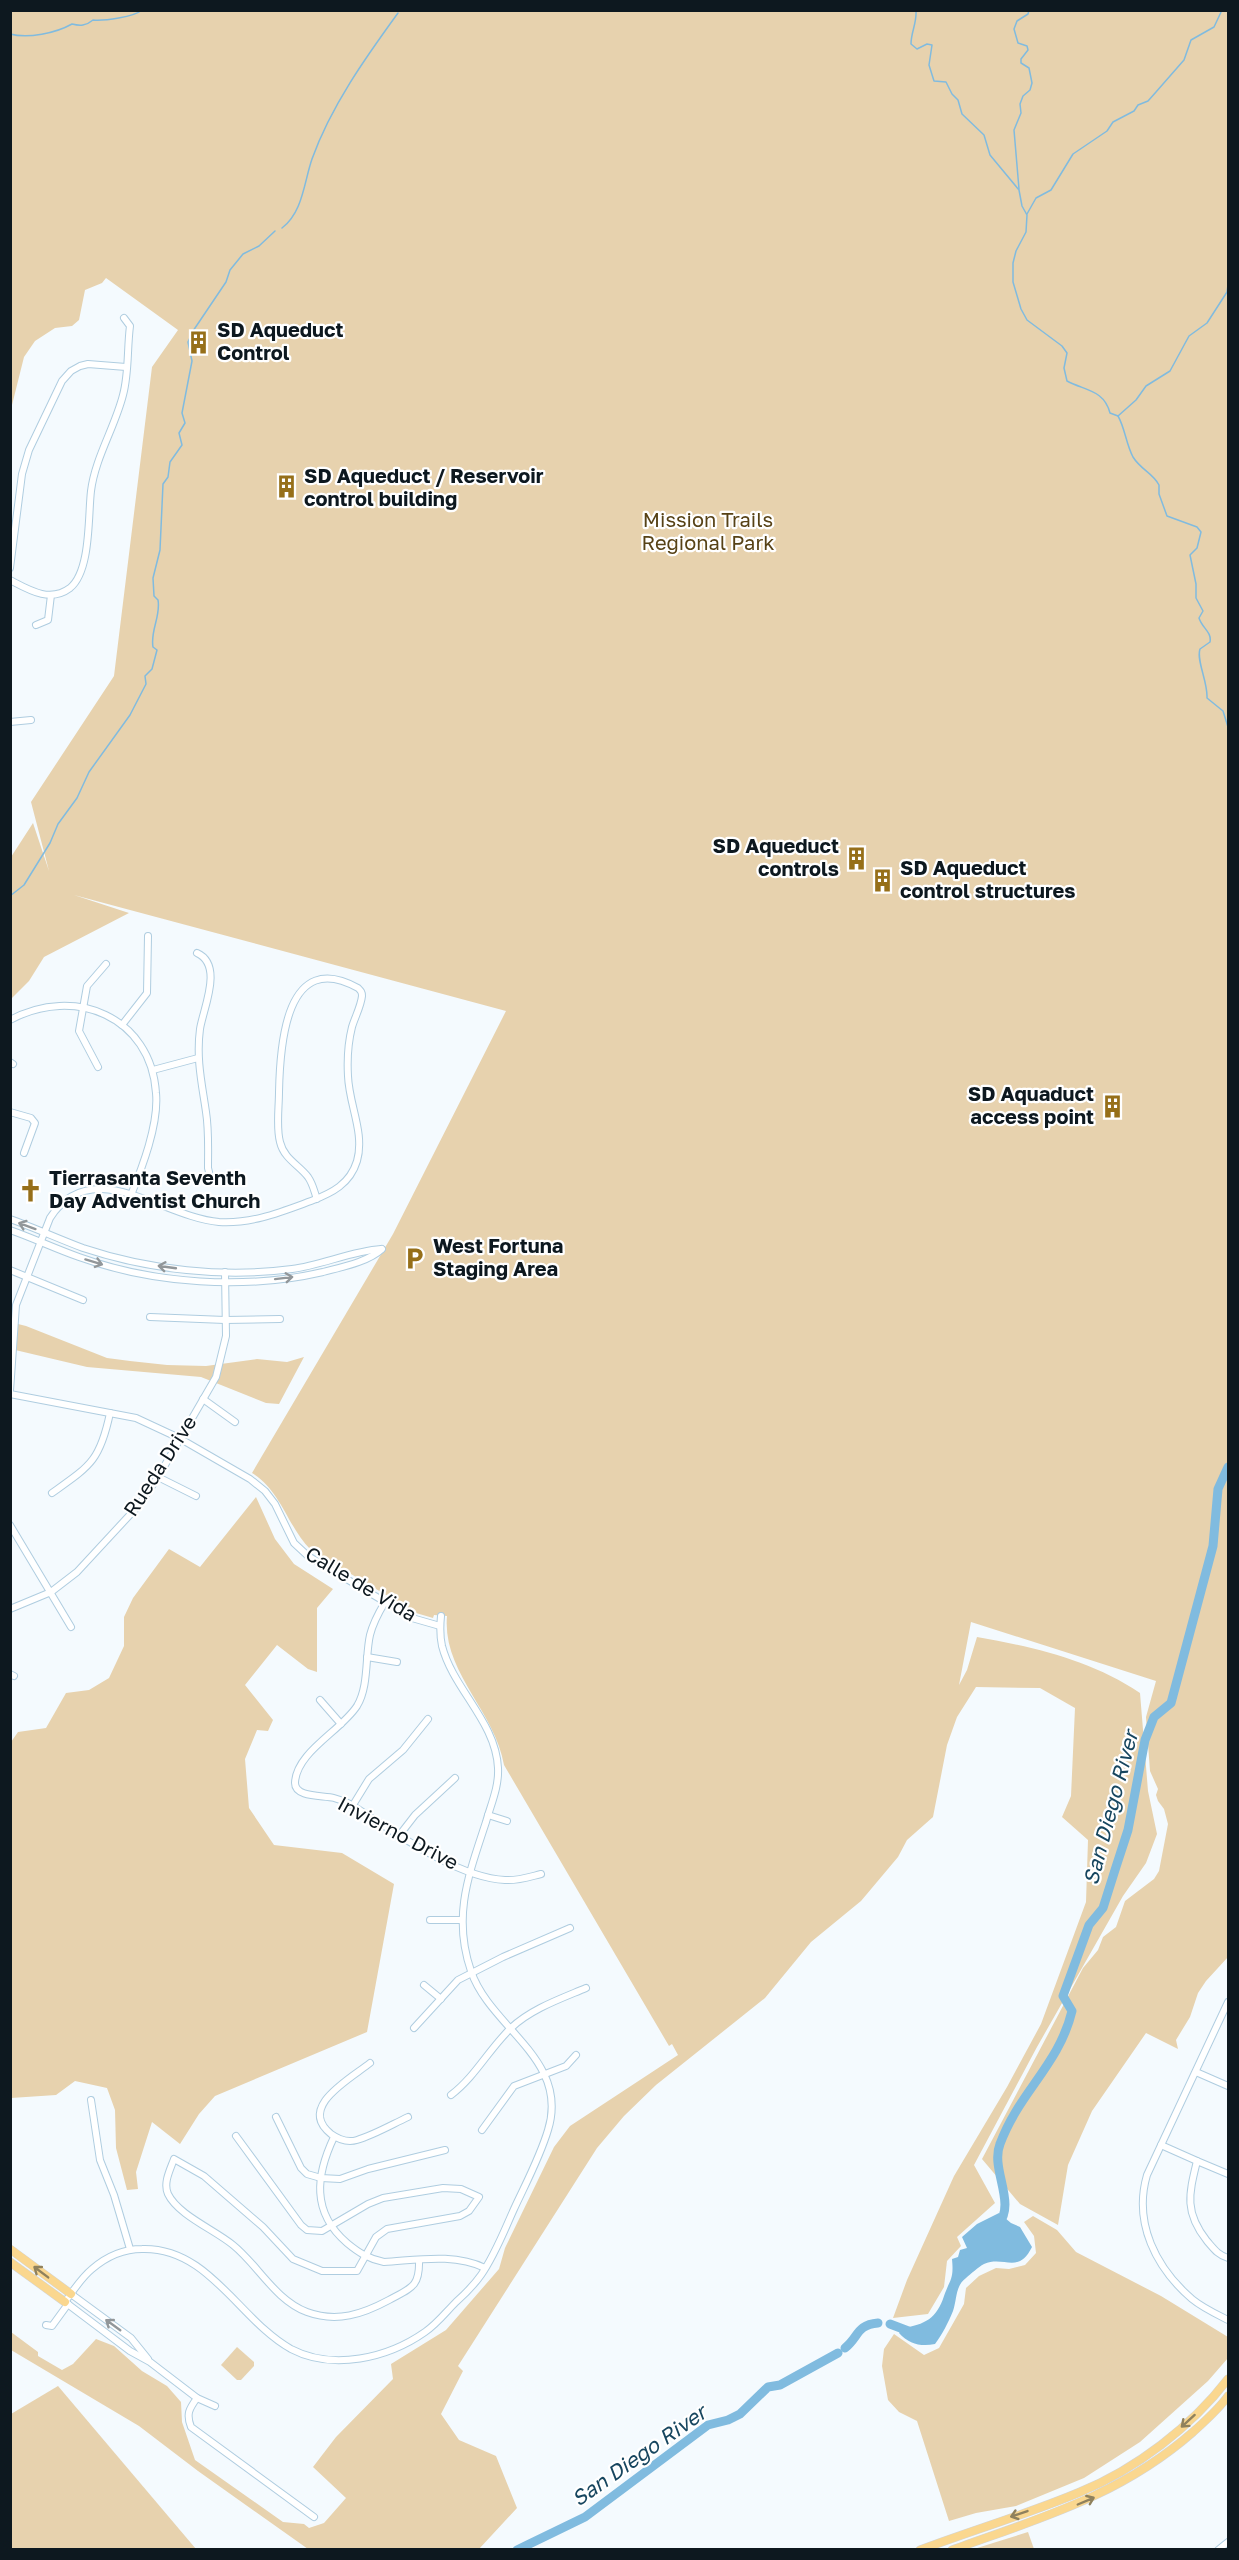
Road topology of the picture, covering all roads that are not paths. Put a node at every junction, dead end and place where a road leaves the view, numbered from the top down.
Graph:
1 (124, 318) dead end
2 (126, 367) junction
3 (10, 568) edge
4 (10, 580) edge
5 (51, 596) junction
6 (36, 625) dead end
7 (31, 720) dead end
8 (10, 722) edge
9 (148, 936) dead end
10 (197, 953) dead end
11 (106, 964) dead end
12 (83, 1007) junction
13 (10, 1020) edge
14 (122, 1025) junction
15 (198, 1058) junction
16 (98, 1067) dead end
17 (153, 1070) junction
18 (10, 1112) edge
19 (24, 1153) dead end
20 (216, 1181) dead end
21 (131, 1196) junction
22 (317, 1198) junction
23 (10, 1219) edge
24 (10, 1230) edge
25 (44, 1232) junction
26 (41, 1241) junction
27 (10, 1270) edge
28 (225, 1272) junction
29 (27, 1276) junction
30 (226, 1282) junction
31 (83, 1300) dead end
32 (150, 1317) dead end
33 (280, 1319) dead end
34 (225, 1320) junction
35 (10, 1393) edge
36 (203, 1399) junction
37 (110, 1413) junction
38 (235, 1422) dead end
39 (179, 1438) junction
40 (158, 1477) junction
41 (52, 1493) dead end
42 (196, 1496) dead end
43 (10, 1525) edge
44 (51, 1592) junction
45 (385, 1602) junction
46 (10, 1609) edge
47 (441, 1616) dead end
48 (440, 1626) junction
49 (71, 1627) dead end
50 (367, 1657) junction
51 (397, 1662) dead end
52 (320, 1700) dead end
53 (428, 1719) dead end
54 (341, 1724) junction
55 (455, 1778) dead end
56 (352, 1805) junction
57 (488, 1815) junction
58 (507, 1821) dead end
59 (398, 1837) junction
60 (470, 1872) junction
61 (541, 1874) dead end
62 (430, 1920) dead end
63 (462, 1920) junction
64 (570, 1928) dead end
65 (471, 1973) junction
66 (423, 1985) dead end
67 (586, 1988) dead end
68 (441, 2000) junction
69 (1228, 2002) edge
70 (414, 2028) dead end
71 (511, 2028) junction
72 (576, 2055) dead end
73 (370, 2063) dead end
74 (1196, 2072) junction
75 (544, 2074) junction
76 (1228, 2086) edge
77 (451, 2095) dead end
78 (91, 2100) dead end
79 (276, 2117) dead end
80 (408, 2117) dead end
81 (482, 2130) dead end
82 (236, 2136) dead end
83 (334, 2137) junction
84 (1161, 2145) junction
85 (445, 2150) dead end
86 (1197, 2161) junction
87 (1228, 2174) edge
88 (321, 2178) junction
89 (332, 2226) junction
90 (10, 2249) edge
91 (130, 2249) junction
92 (366, 2257) junction
93 (1228, 2258) edge
94 (419, 2260) junction
95 (10, 2262) edge
96 (485, 2268) junction
97 (71, 2294) junction
98 (66, 2303) junction
99 (1228, 2320) edge
100 (46, 2325) dead end
101 (150, 2362) junction
102 (1228, 2379) edge
103 (1228, 2396) edge
104 (197, 2398) junction
105 (215, 2406) dead end
106 (314, 2517) dead end
107 (1228, 2542) edge
108 (920, 2550) edge
109 (952, 2550) edge
110 (1218, 2550) edge

1 - 2 street
2 - 3 street
2 - 5 street
4 - 5 street
5 - 6 street
7 - 8 street
9 - 14 street
10 - 15 street
11 - 12 street
12 - 13 street
12 - 14 street
12 - 16 street
14 - 17 street
15 - 17 street
15 - 20 street
17 - 21 street
18 - 19 street
21 - 22 street
21 - 25 street
22 - 22 street
25 -> 23 street
24 - 26 street
25 - 26 street
28 -> 25 street
26 - 29 street
26 -> 30 street
27 - 29 street
28 - 30 street, Rueda Drive
30 -> 28 street
29 - 31 street
29 - 35 street
30 - 34 street, Rueda Drive
32 - 34 street
33 - 34 street
34 - 36 street, Rueda Drive
35 - 37 street, Calle de Vida
36 - 38 street
36 - 39 street, Rueda Drive
37 - 39 street, Calle de Vida
37 - 41 street
39 - 40 street, Rueda Drive
39 - 45 street, Calle de Vida
40 - 42 street
40 - 44 street, Rueda Drive
43 - 44 street
44 - 46 street, Rueda Drive
44 - 49 street
45 - 48 street, Calle de Vida
45 - 50 street
47 - 48 street
48 - 57 street
50 - 51 street
50 - 54 street
52 - 54 street
53 - 56 street
54 - 56 street, Invierno Drive
55 - 59 street
56 - 59 street, Invierno Drive
57 - 58 street
57 - 60 street
59 - 60 street, Invierno Drive
60 - 61 street, Invierno Drive
60 - 63 street
62 - 63 street
63 - 65 street
64 - 65 street
65 - 68 street
65 - 71 street
66 - 68 street
67 - 71 street
68 - 70 street
69 - 74 street
71 - 75 street
71 - 77 street
72 - 75 street
73 - 83 street
74 - 76 street
74 - 84 street
75 - 81 street
75 - 96 street
78 - 91 street
79 - 88 street
80 - 83 street
82 - 89 street
83 - 88 street
84 - 86 street
84 - 99 street
85 - 88 street
86 - 87 street
86 - 93 street
88 - 89 street
89 - 92 street
89 - 92 street
97 -> 90 main road
91 - 96 street
91 - 97 street
92 - 94 street
92 - 94 street
94 - 96 street
95 - 98 main road
97 - 98 street
101 -> 97 street
98 - 100 street
98 - 101 street
101 - 104 street
102 -> 108 main road
109 -> 103 main road
104 - 105 street
104 - 106 street
107 - 110 street

